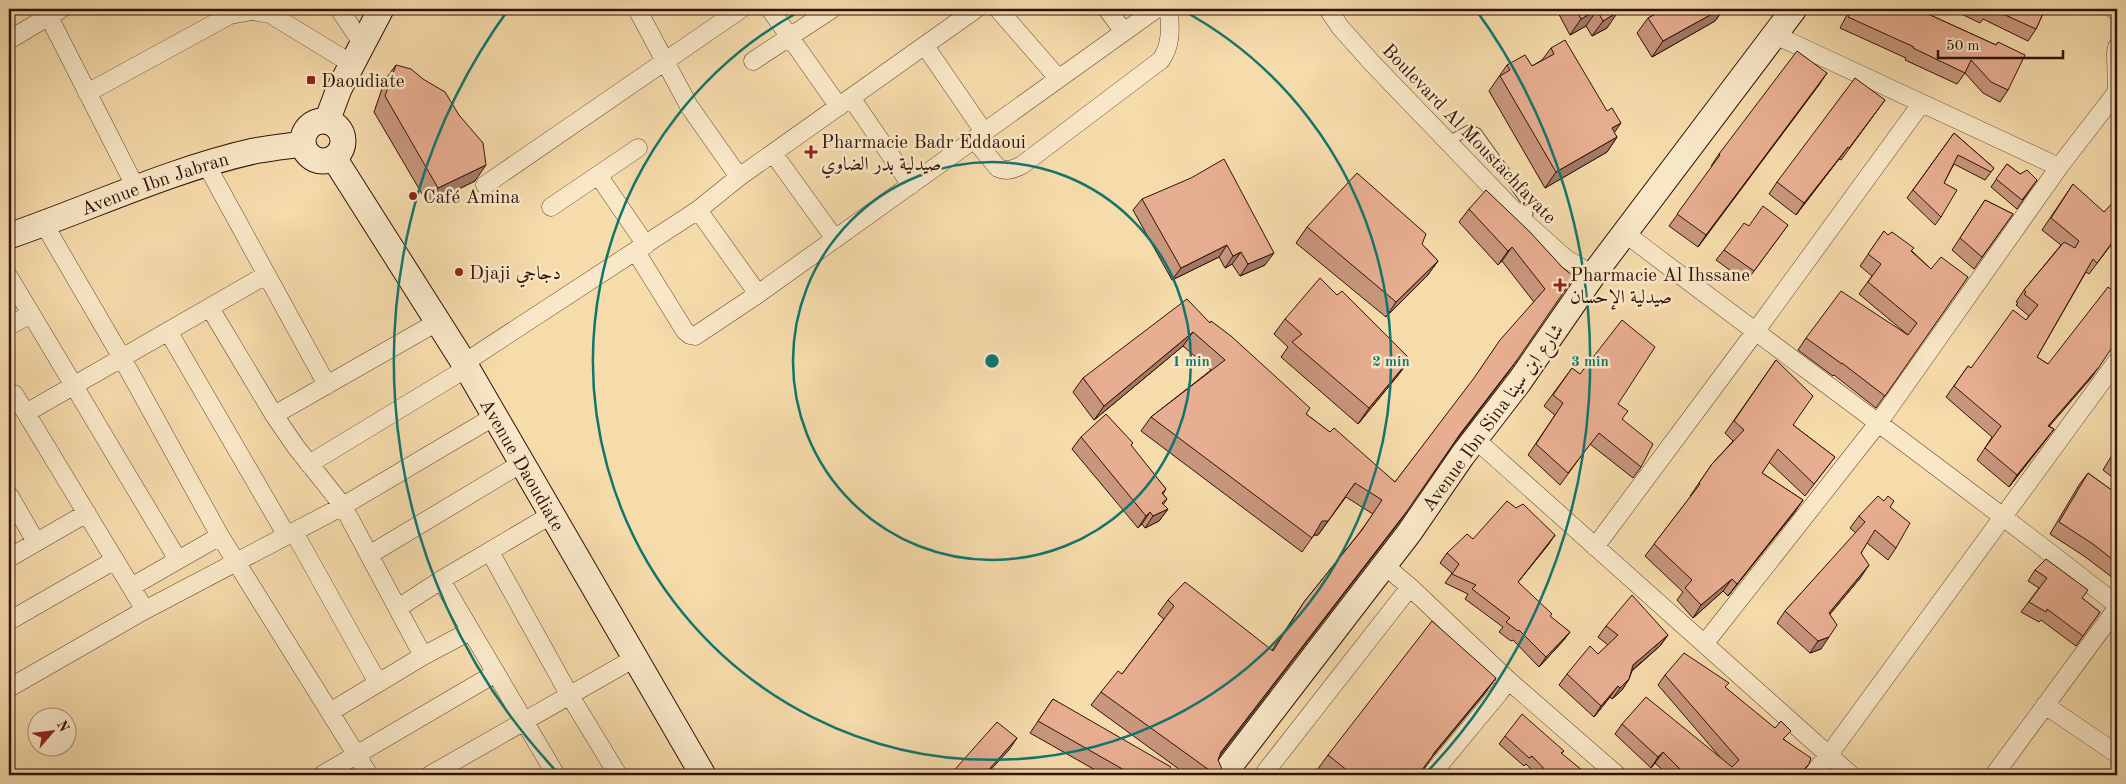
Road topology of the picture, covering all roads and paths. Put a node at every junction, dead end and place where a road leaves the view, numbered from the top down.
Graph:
1 (339, 9) edge
2 (381, 9) edge
3 (637, 9) edge
4 (740, 9) edge
5 (770, 9) edge
6 (832, 9) edge
7 (976, 9) edge
8 (998, 9) edge
9 (1107, 9) edge
10 (1156, 9) edge
11 (1169, 9) edge
12 (1328, 9) edge
13 (1794, 9) edge
14 (2113, 9) edge
15 (52, 11) edge
16 (2117, 11) edge
17 (1124, 32) junction
18 (1774, 35) junction
19 (791, 37) junction
20 (9, 40) edge
21 (925, 46) junction
22 (2117, 47) edge
23 (357, 54) junction
24 (665, 60) junction
25 (753, 60) dead end
26 (1058, 78) junction
27 (87, 93) junction
28 (2117, 94) edge
29 (845, 103) junction
30 (1921, 104) junction
31 (327, 122) junction
32 (979, 136) junction
33 (1447, 142) junction
34 (303, 144) junction
35 (638, 148) dead end
36 (773, 152) junction
37 (334, 158) junction
38 (206, 164) junction
39 (2059, 167) junction
40 (598, 175) junction
41 (740, 177) junction
42 (485, 185) dead end
43 (912, 186) junction
44 (136, 188) junction
45 (551, 207) dead end
46 (698, 210) junction
47 (1525, 222) junction
48 (44, 224) junction
49 (1626, 234) junction
50 (9, 236) edge
51 (835, 240) junction
52 (641, 248) junction
53 (266, 275) junction
54 (1593, 275) junction
55 (9, 277) edge
56 (758, 294) junction
57 (210, 308) junction
58 (31, 314) junction
59 (439, 321) junction
60 (9, 326) edge
61 (168, 332) junction
62 (1755, 332) junction
63 (122, 358) junction
64 (2117, 361) edge
65 (465, 366) junction
66 (327, 385) junction
67 (74, 386) junction
68 (9, 392) edge
69 (26, 413) junction
70 (274, 414) junction
71 (495, 416) junction
72 (1879, 422) junction
73 (1475, 439) junction
74 (522, 463) junction
75 (309, 464) junction
76 (9, 495) edge
77 (343, 506) junction
78 (87, 513) junction
79 (552, 515) junction
80 (2004, 516) junction
81 (290, 534) junction
82 (220, 536) junction
83 (36, 542) junction
84 (1594, 548) junction
85 (490, 552) junction
86 (369, 555) junction
87 (9, 558) edge
88 (115, 560) junction
89 (178, 560) junction
90 (236, 562) junction
91 (1384, 565) junction
92 (441, 580) junction
93 (1410, 586) junction
94 (131, 587) junction
95 (2117, 607) edge
96 (398, 608) junction
97 (145, 610) junction
98 (9, 621) edge
99 (470, 631) junction
100 (1705, 643) junction
101 (423, 656) junction
102 (635, 658) junction
103 (496, 673) junction
104 (1508, 680) junction
105 (378, 683) junction
106 (9, 688) edge
107 (570, 696) junction
108 (2045, 705) junction
109 (330, 712) junction
110 (524, 721) junction
111 (2117, 754) edge
112 (356, 755) junction
113 (1828, 756) junction
114 (550, 773) edge
115 (322, 775) edge
116 (369, 775) edge
117 (430, 775) edge
118 (618, 775) edge
119 (703, 775) edge
120 (1223, 775) edge
121 (1263, 775) edge
122 (1431, 775) edge
123 (1617, 775) edge
124 (1812, 775) edge
125 (1851, 775) edge
126 (1994, 775) edge

1 - 23 street
2 - 23 street
3 - 24 street
4 - 24 street
5 - 19 street
6 - 19 street
7 - 21 street
8 - 26 street
9 - 17 street
10 - 17 street
11 - 32 street
12 - 33 street, Boulevard Al Moustachfayate
13 - 18 street, Avenue Ibn Sina شارع ابن سينا
14 - 16 street
15 - 20 street
15 - 27 street
17 - 26 street
18 - 30 street
18 - 49 street, Avenue Ibn Sina شارع ابن سينا
19 - 25 street
19 - 29 street
21 - 29 street
21 - 32 street
22 - 28 street
23 - 27 street
23 - 31 street
24 - 41 street
24 - 42 street
26 - 32 street
27 - 44 street
28 - 39 street
29 - 36 street
29 - 43 street
30 - 39 street
30 - 62 street
31 - 34 street
31 - 37 street
32 - 43 street
33 - 47 street, Boulevard Al Moustachfayate
33 - 47 lane
34 - 37 street
34 - 38 street, Avenue Ibn Jabran
35 - 40 street
36 - 41 street
36 - 51 street
37 - 59 street, Avenue Daoudiate
38 - 44 street, Avenue Ibn Jabran
38 - 53 street
39 - 72 street
40 - 45 street
40 - 52 street
41 - 46 street
43 - 51 street
44 - 48 street, Avenue Ibn Jabran
46 - 52 street
46 - 56 street
47 - 54 street, Boulevard Al Moustachfayate
48 - 50 street, Avenue Ibn Jabran
48 - 63 street
49 - 54 street, Avenue Ibn Sina شارع ابن سينا
49 - 62 street
51 - 56 street
52 - 56 street
52 - 65 street
53 - 57 street
53 - 66 street
54 - 73 street, Avenue Ibn Sina شارع ابن سينا
55 - 58 street
57 - 61 street
57 - 70 street
58 - 60 street
58 - 67 street
59 - 65 street, Avenue Daoudiate
59 - 66 street
61 - 63 street
61 - 81 street
62 - 72 street
62 - 84 street
63 - 67 street
63 - 82 street
64 - 80 street
65 - 71 street, Avenue Daoudiate
65 - 75 street
66 - 70 street
67 - 69 street
67 - 89 street
68 - 69 street
69 - 78 street
70 - 75 street
71 - 74 street, Avenue Daoudiate
71 - 77 street
72 - 80 street
72 - 100 street
73 - 84 street
73 - 91 street, Avenue Ibn Sina شارع ابن سينا
74 - 79 street, Avenue Daoudiate
74 - 86 street
75 - 77 street
76 - 83 street
77 - 81 street
77 - 86 street
78 - 83 street
78 - 88 street
79 - 85 street
79 - 102 street, Avenue Daoudiate
80 - 95 street
80 - 113 street
81 - 90 street
81 - 105 street
82 - 89 street
82 - 90 street
83 - 87 street
84 - 100 street
85 - 92 street
85 - 107 street
86 - 96 street
88 - 94 street
88 - 98 street
89 - 94 street
90 - 97 street
90 - 109 street
91 - 93 street
91 - 120 street, Avenue Ibn Sina شارع ابن سينا
92 - 96 street
92 - 99 street
93 - 104 street
93 - 121 street
94 - 97 street
95 - 108 street
96 - 101 street
97 - 106 street
99 - 101 street
99 - 103 street
100 - 113 street
101 - 105 street
102 - 107 street
102 - 119 street, Avenue Daoudiate
103 - 110 street
103 - 112 street
104 - 122 street
104 - 123 street
105 - 109 street
107 - 110 street
107 - 118 street
108 - 111 street
108 - 126 street
109 - 112 street
110 - 114 street
110 - 117 street
112 - 115 street
112 - 116 street
113 - 124 street
113 - 125 street

